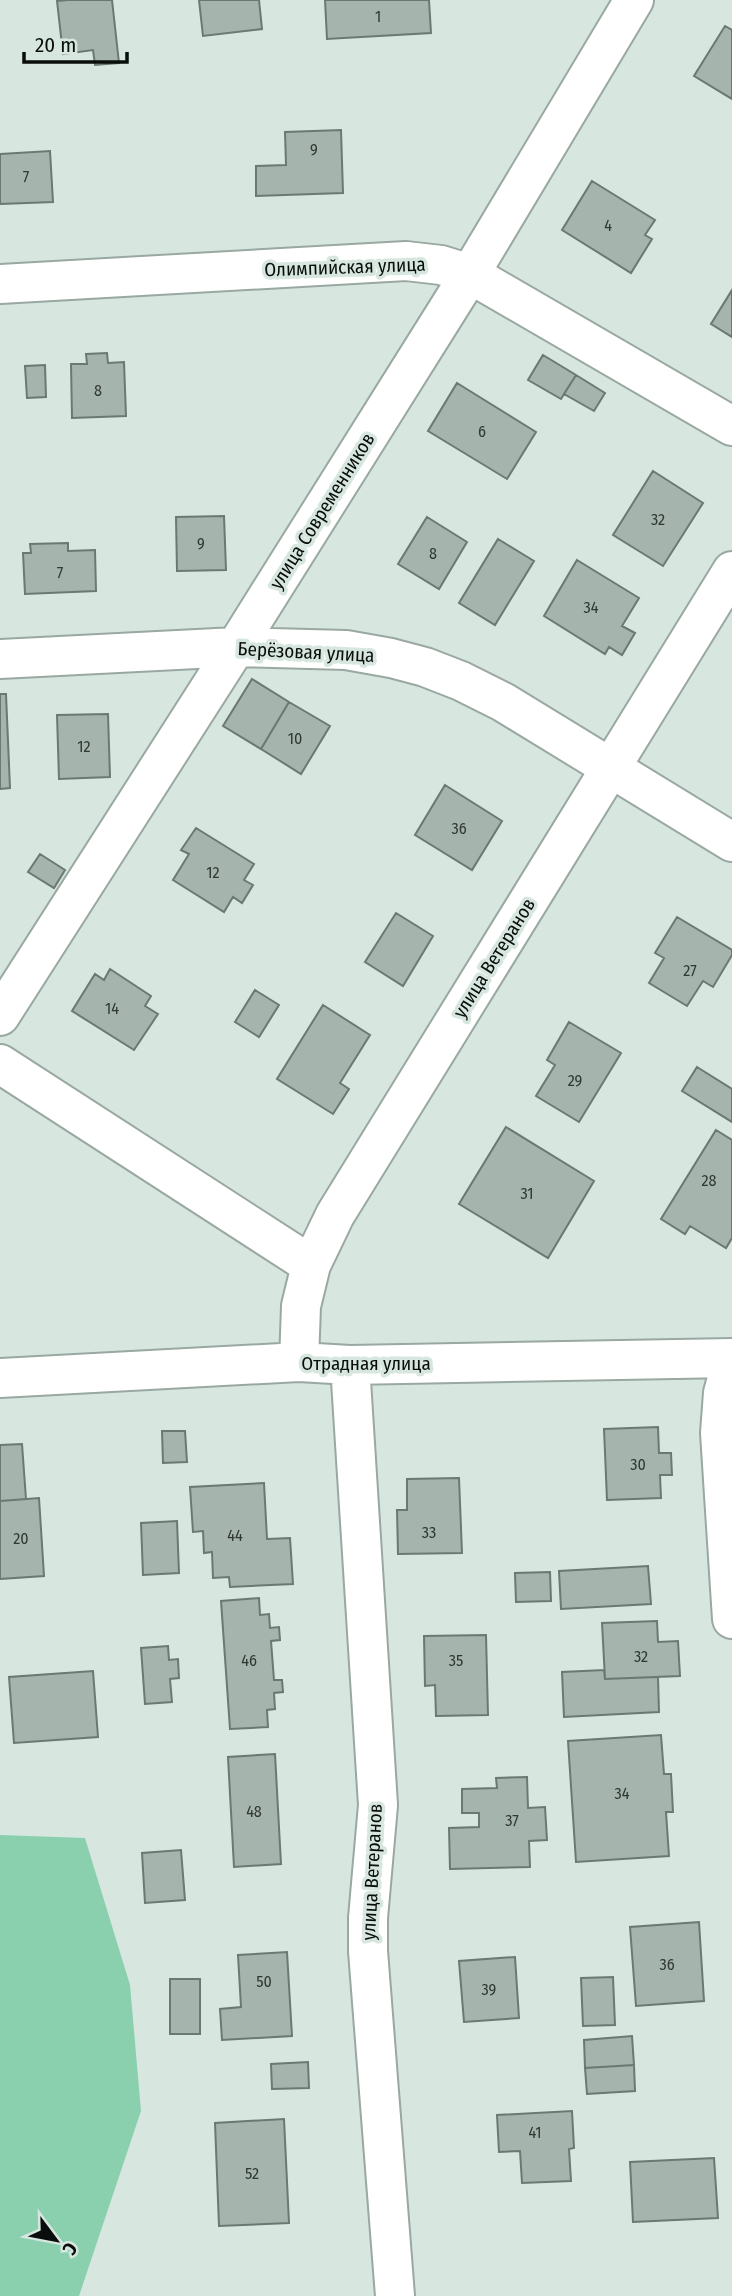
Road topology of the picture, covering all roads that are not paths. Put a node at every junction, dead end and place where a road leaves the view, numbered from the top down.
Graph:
1 (634, 0) edge
2 (470, 274) junction
3 (0, 284) edge
4 (732, 426) edge
5 (732, 571) edge
6 (236, 647) junction
7 (0, 659) edge
8 (611, 768) junction
9 (732, 842) edge
10 (0, 1016) edge
11 (0, 1064) edge
12 (311, 1265) junction
13 (732, 1359) edge
14 (299, 1362) junction
15 (350, 1365) junction
16 (0, 1378) edge
17 (732, 1619) edge
18 (395, 2296) edge

1 - 2 street, улица Современников
2 - 3 street, Олимпийская улица
2 - 4 street, Олимпийская улица
2 - 6 street, улица Современников
5 - 8 street, улица Ветеранов
6 - 7 street, Берёзовая улица
6 - 8 street, Берёзовая улица
6 - 10 street, улица Современников
8 - 9 street, Берёзовая улица
8 - 12 street, улица Ветеранов
11 - 12 street
12 - 14 street, улица Ветеранов
13 - 15 street, Отрадная улица
13 - 17 street
14 - 15 street, Отрадная улица
14 - 16 street, Отрадная улица
15 - 18 street, улица Ветеранов

